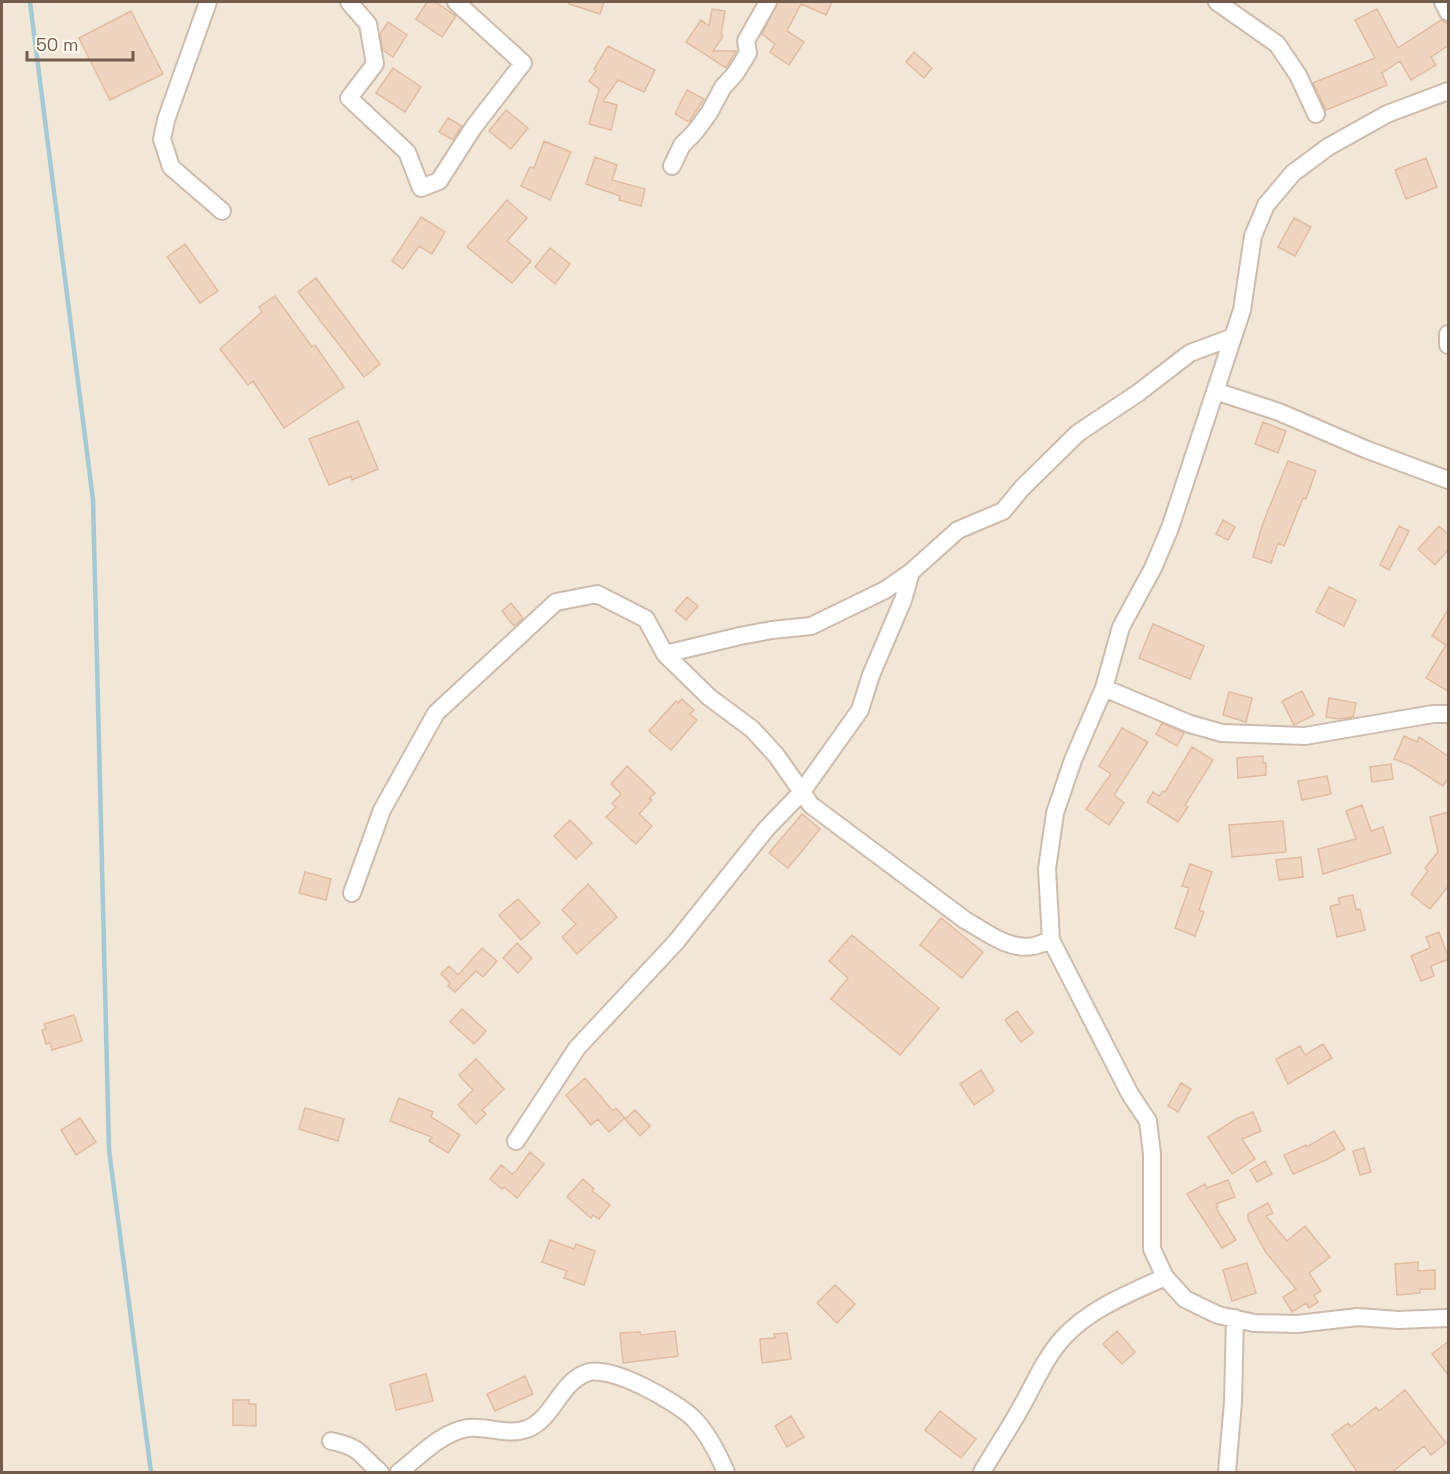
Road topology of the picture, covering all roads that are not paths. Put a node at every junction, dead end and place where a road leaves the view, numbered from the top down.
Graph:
1 (208, 2) edge
2 (349, 2) edge
3 (456, 2) edge
4 (768, 2) edge
5 (1218, 2) edge
6 (1443, 2) edge
7 (1449, 12) edge
8 (1449, 91) edge
9 (1316, 114) dead end
10 (672, 166) dead end
11 (222, 211) dead end
12 (1449, 334) edge
13 (1233, 337) junction
14 (1449, 345) edge
15 (1215, 391) junction
16 (1449, 480) edge
17 (911, 572) junction
18 (665, 654) junction
19 (1104, 688) junction
20 (1449, 714) edge
21 (801, 793) junction
22 (352, 893) dead end
23 (1052, 940) junction
24 (516, 1141) dead end
25 (1165, 1277) junction
26 (1235, 1318) junction
27 (1449, 1318) edge
28 (331, 1442) dead end
29 (380, 1473) edge
30 (399, 1473) edge
31 (726, 1473) edge
32 (982, 1473) edge
33 (1227, 1473) edge

1 - 11 street
2 - 3 street
4 - 10 street
5 - 9 street
6 - 7 street
8 - 13 street
12 - 14 street
13 - 15 street
13 - 17 street
15 - 16 street
15 - 19 street
17 - 18 street
17 - 21 street
18 - 21 street
18 - 22 street
19 - 20 street
19 - 23 street
21 - 23 street
21 - 24 street
23 - 25 street
25 - 26 street
25 - 32 street
26 - 27 street
26 - 33 street
28 - 29 street
30 - 31 street

